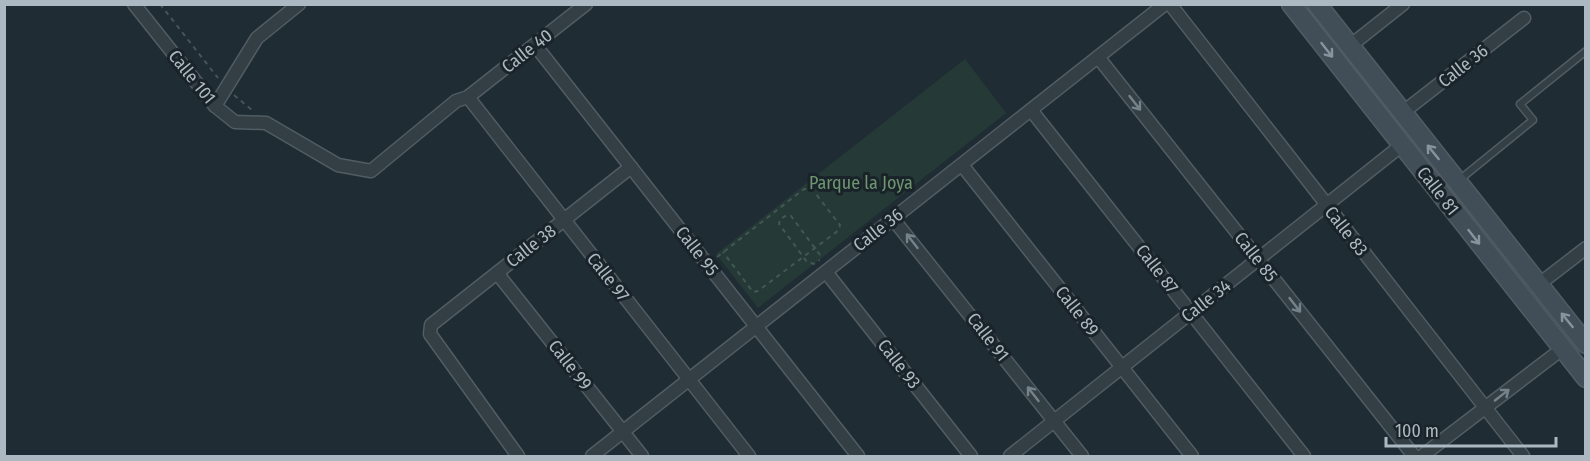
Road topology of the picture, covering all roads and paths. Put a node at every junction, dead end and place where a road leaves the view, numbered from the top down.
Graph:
1 (134, 4) edge
2 (160, 4) edge
3 (1165, 4) edge
4 (1170, 4) edge
5 (1291, 4) edge
6 (1317, 4) edge
7 (1403, 4) edge
8 (586, 5) edge
9 (291, 7) edge
10 (1524, 18) dead end
11 (535, 45) junction
12 (1350, 46) junction
13 (1586, 51) edge
14 (1098, 57) junction
15 (226, 87) junction
16 (468, 97) junction
17 (215, 106) junction
18 (1031, 110) junction
19 (1402, 113) junction
20 (266, 123) junction
21 (1402, 145) junction
22 (962, 165) junction
23 (631, 167) junction
24 (1456, 182) junction
25 (1327, 205) junction
26 (893, 219) junction
27 (563, 221) junction
28 (815, 248) junction
29 (1586, 248) edge
30 (723, 252) junction
31 (717, 257) dead end
32 (803, 257) junction
33 (1258, 259) junction
34 (820, 266) junction
35 (497, 273) junction
36 (1538, 285) junction
37 (1191, 313) junction
38 (756, 327) junction
39 (1586, 344) edge
40 (1562, 348) junction
41 (1122, 368) junction
42 (1586, 378) edge
43 (689, 380) junction
44 (1485, 408) junction
45 (1054, 422) junction
46 (623, 432) junction
47 (518, 456) edge
48 (592, 456) edge
49 (642, 456) edge
50 (749, 456) edge
51 (858, 456) edge
52 (971, 456) edge
53 (1010, 456) edge
54 (1082, 456) edge
55 (1192, 456) edge
56 (1304, 456) edge
57 (1414, 456) edge
58 (1422, 456) edge
59 (1522, 456) edge

1 - 17 street, Calle 101
2 - 15 path
3 - 14 street, Calle 36
4 - 25 street, Calle 83
5 -> 21 main road, Calle 81
6 - 12 main road, Calle 81
7 - 12 street
8 - 11 street, Calle 40
9 - 15 street
10 - 19 street, Calle 36
11 - 16 street, Calle 40
11 - 23 street, Calle 95
12 - 19 main road, Calle 81
13 - 24 lane
14 - 18 street, Calle 36
14 -> 33 street, Calle 85
15 - 17 street
15 - 20 path
16 - 20 street, Calle 40
16 - 27 street, Calle 97
17 - 20 street, Calle 101
18 - 22 street, Calle 36
18 - 37 street, Calle 87
24 -> 19 main road, Calle 81
21 - 25 street, Calle 34
21 -> 40 main road, Calle 81
22 - 26 street, Calle 36
22 - 41 street, Calle 89
23 - 27 street, Calle 38
23 - 38 street, Calle 95
24 - 36 main road, Calle 81
25 - 33 street, Calle 34
25 - 44 street, Calle 83
26 - 34 street, Calle 36
45 -> 26 street, Calle 91
27 - 35 street, Calle 38
27 - 43 street, Calle 97
28 - 30 path
28 - 32 path
28 - 32 path
28 - 34 path
29 - 36 street
30 - 31 path
30 - 32 path
32 - 34 path
33 - 37 street, Calle 34
33 -> 57 street, Calle 85
34 - 38 street, Calle 36
34 - 52 street, Calle 93
35 - 46 street, Calle 99
35 - 47 street, Calle 38
39 -> 36 main road, Calle 81
37 - 41 street, Calle 34
37 - 56 street, Calle 87
38 - 43 street, Calle 36
38 - 51 street, Calle 95
40 - 42 main road, Calle 81
44 -> 40 street
41 - 45 street, Calle 34
41 - 55 street, Calle 89
43 - 46 street, Calle 36
43 - 50 street, Calle 97
44 - 58 street
44 - 59 street, Calle 83
45 - 53 street, Calle 34
45 - 54 street, Calle 91
46 - 48 street, Calle 36
46 - 49 street, Calle 99

